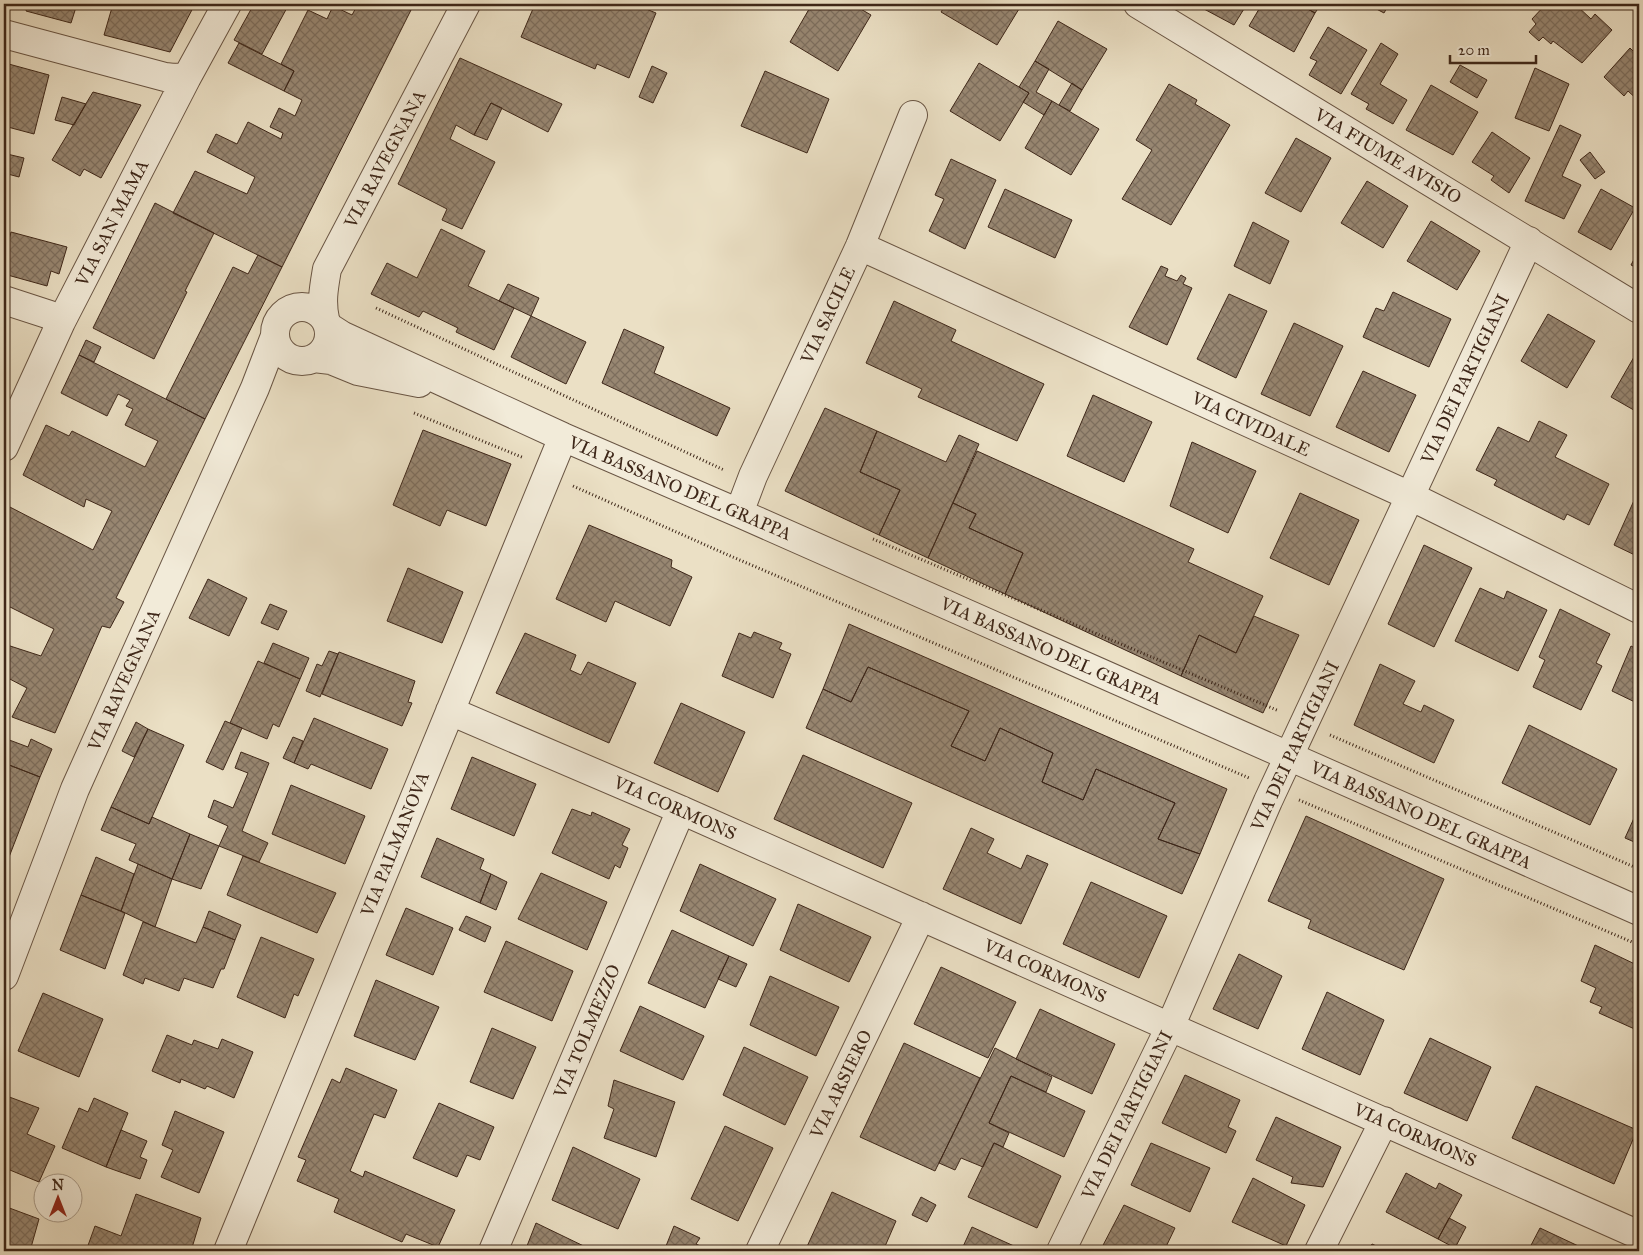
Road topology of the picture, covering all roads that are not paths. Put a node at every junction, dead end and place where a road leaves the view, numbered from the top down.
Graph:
1 (227, 4) edge
2 (466, 4) edge
3 (1138, 4) edge
4 (4, 34) edge
5 (187, 77) junction
6 (913, 115) dead end
7 (1528, 241) junction
8 (860, 246) junction
9 (4, 300) edge
10 (1639, 309) edge
11 (61, 322) junction
12 (327, 323) junction
13 (275, 336) junction
14 (305, 359) junction
15 (255, 388) junction
16 (462, 392) junction
17 (563, 437) junction
18 (4, 447) edge
19 (1410, 496) junction
20 (739, 513) junction
21 (1639, 609) edge
22 (450, 711) junction
23 (1289, 757) junction
24 (681, 810) junction
25 (1639, 911) edge
26 (921, 916) junction
27 (4, 976) edge
28 (1170, 1027) junction
29 (1384, 1121) junction
30 (1639, 1236) edge
31 (228, 1251) edge
32 (492, 1251) edge
33 (760, 1251) edge
34 (1061, 1251) edge
35 (1319, 1251) edge
36 (1633, 1251) edge

1 - 5 street, VIA SAN MAMA
2 - 12 street, VIA RAVEGNANA
3 - 7 street, VIA FIUME AVISIO
4 - 5 street
5 - 11 street, VIA SAN MAMA
6 - 8 street, VIA SACILE
7 - 10 street, VIA FIUME AVISIO
7 - 19 street, VIA DEI PARTIGIANI
8 - 19 street, VIA CIVIDALE
8 - 20 street, VIA SACILE
9 - 11 street
11 - 18 street, VIA SAN MAMA
12 - 13 street
12 - 14 street
12 - 16 street, VIA BASSANO DEL GRAPPA
13 - 14 street
13 - 15 street, VIA RAVEGNANA
14 - 15 street, VIA RAVEGNANA
14 - 16 street, VIA BASSANO DEL GRAPPA
15 - 27 street, VIA RAVEGNANA
16 - 17 street, VIA BASSANO DEL GRAPPA
17 - 20 street, VIA BASSANO DEL GRAPPA
17 - 22 street, VIA PALMANOVA
19 - 21 street, VIA CIVIDALE
19 - 23 street, VIA DEI PARTIGIANI
20 - 23 street, VIA BASSANO DEL GRAPPA
22 - 24 street, VIA CORMONS
22 - 31 street, VIA PALMANOVA
23 - 25 street, VIA BASSANO DEL GRAPPA
23 - 28 street, VIA DEI PARTIGIANI
24 - 26 street, VIA CORMONS
24 - 32 street, VIA TOLMEZZO
26 - 28 street, VIA CORMONS
26 - 33 street, VIA ARSIERO
28 - 29 street, VIA CORMONS
28 - 34 street, VIA DEI PARTIGIANI
29 - 30 street, VIA CORMONS
29 - 35 street
30 - 36 street

